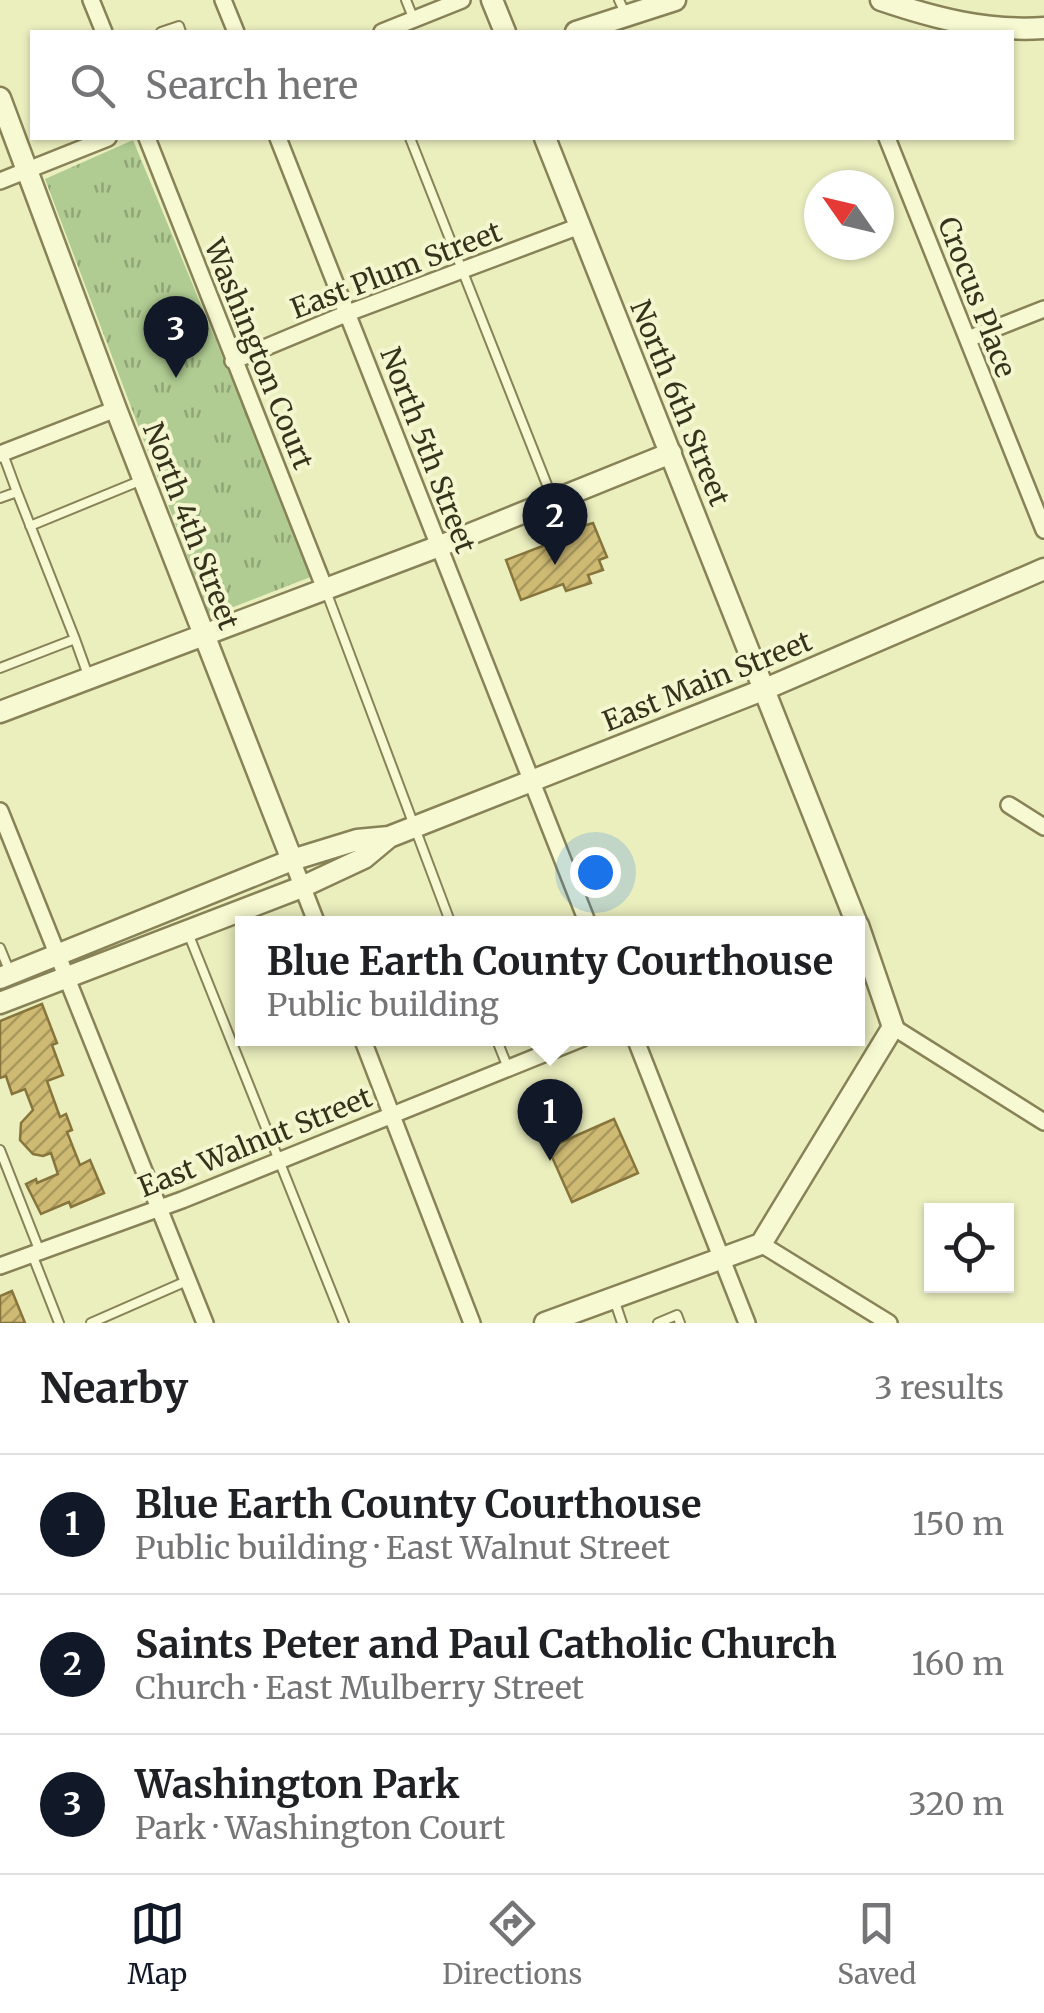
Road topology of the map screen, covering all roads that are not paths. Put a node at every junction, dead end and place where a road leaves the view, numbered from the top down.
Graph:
1 (91, 0) edge
2 (223, 0) edge
3 (406, 0) edge
4 (462, 0) edge
5 (492, 0) edge
6 (675, 0) edge
7 (881, 0) edge
8 (622, 8) edge
9 (414, 20) junction
10 (1044, 28) edge
11 (103, 30) edge
12 (235, 30) edge
13 (387, 30) edge
14 (504, 30) edge
15 (580, 30) edge
16 (0, 98) edge
17 (103, 140) edge
18 (148, 140) edge
19 (279, 140) edge
20 (411, 140) edge
21 (545, 140) edge
22 (889, 140) edge
23 (29, 170) junction
24 (0, 181) edge
25 (578, 227) junction
26 (461, 271) junction
27 (1044, 309) edge
28 (348, 314) junction
29 (968, 339) junction
30 (233, 361) junction
31 (116, 409) junction
32 (2, 450) edge
33 (670, 453) junction
34 (143, 480) junction
35 (17, 492) junction
36 (0, 498) edge
37 (553, 500) junction
38 (30, 526) junction
39 (1044, 530) edge
40 (439, 546) junction
41 (1044, 569) edge
42 (326, 589) junction
43 (203, 635) junction
44 (75, 639) junction
45 (0, 668) edge
46 (89, 678) junction
47 (765, 689) junction
48 (0, 712) edge
49 (530, 781) junction
50 (1009, 805) dead end
51 (0, 810) edge
52 (1044, 827) edge
53 (414, 828) junction
54 (389, 837) junction
55 (7, 847) edge
56 (292, 860) junction
57 (302, 886) junction
58 (314, 916) edge
59 (448, 916) edge
60 (585, 916) edge
61 (854, 916) edge
62 (187, 931) junction
63 (865, 947) edge
64 (0, 948) edge
65 (57, 956) junction
66 (5, 976) edge
67 (66, 978) junction
68 (0, 1003) edge
69 (893, 1028) junction
70 (365, 1046) edge
71 (499, 1046) edge
72 (563, 1046) edge
73 (638, 1046) edge
74 (508, 1068) junction
75 (392, 1114) junction
76 (1044, 1122) edge
77 (0, 1150) edge
78 (279, 1160) junction
79 (3, 1166) edge
80 (162, 1208) junction
81 (761, 1244) junction
82 (36, 1253) junction
83 (722, 1258) junction
84 (0, 1266) edge
85 (189, 1280) junction
86 (614, 1298) junction
87 (200, 1321) edge
88 (59, 1323) edge
89 (91, 1323) edge
90 (344, 1323) edge
91 (472, 1323) edge
92 (545, 1323) edge
93 (622, 1323) edge
94 (658, 1323) edge
95 (680, 1323) edge
96 (747, 1323) edge
97 (890, 1323) edge

1 - 11 street
2 - 12 street
3 - 9 lane
4 - 9 street
5 - 14 street
6 - 8 street
7 - 10 street
8 - 15 street
9 - 13 street
16 - 23 street, North 4th Street
17 - 23 street
18 - 30 street, Washington Court
19 - 28 street, North 5th Street
20 - 26 lane
21 - 25 street, North 6th Street
22 - 29 street, Crocus Place
23 - 24 street
23 - 31 street, North 4th Street
25 - 26 street, East Plum Street
25 - 33 street, North 6th Street
26 - 28 street, East Plum Street
26 - 37 lane
27 - 29 street
28 - 30 street, East Plum Street
28 - 40 street, North 5th Street
29 - 39 street, Crocus Place
30 - 42 street, Washington Court
31 - 32 street
31 - 34 street, North 4th Street
32 - 35 lane
33 - 37 street
33 - 47 street, North 6th Street
34 - 38 lane
34 - 43 street, North 4th Street
35 - 36 lane
35 - 38 lane
37 - 40 street
38 - 44 lane
40 - 42 street
40 - 49 street, North 5th Street
41 - 47 street, East Main Street
42 - 43 street
42 - 53 lane
43 - 46 street
43 - 56 street, North 4th Street
44 - 45 lane
44 - 46 lane
46 - 48 street
47 - 49 street, East Main Street
47 - 61 street, North 6th Street
49 - 53 street, East Main Street
49 - 60 street, North 5th Street
50 - 52 street
51 - 55 street
53 - 54 street, East Main Street
53 - 59 lane
54 - 56 street, East Main Street
54 - 57 street, East Main Street
55 - 65 street
56 - 57 street
56 - 65 street, East Main Street
57 - 58 street
57 - 62 street, East Main Street
62 - 67 street, East Main Street
62 - 78 lane
63 - 69 street, North 6th Street
64 - 66 lane
65 - 66 street, East Main Street
65 - 67 street
67 - 68 street, East Main Street
67 - 80 street
69 - 76 street
69 - 81 street
70 - 75 street
71 - 74 lane
72 - 74 street, East Walnut Street
73 - 83 street
74 - 75 street, East Walnut Street
75 - 78 street, East Walnut Street
75 - 91 street
77 - 79 lane
78 - 80 street, East Walnut Street
78 - 90 lane
79 - 82 lane
80 - 82 street, East Walnut Street
80 - 85 street
81 - 83 street
81 - 97 street
82 - 84 street, East Walnut Street
82 - 88 lane
83 - 86 street
83 - 96 street
85 - 87 street
85 - 89 lane
86 - 92 street
86 - 93 lane
94 - 95 lane

